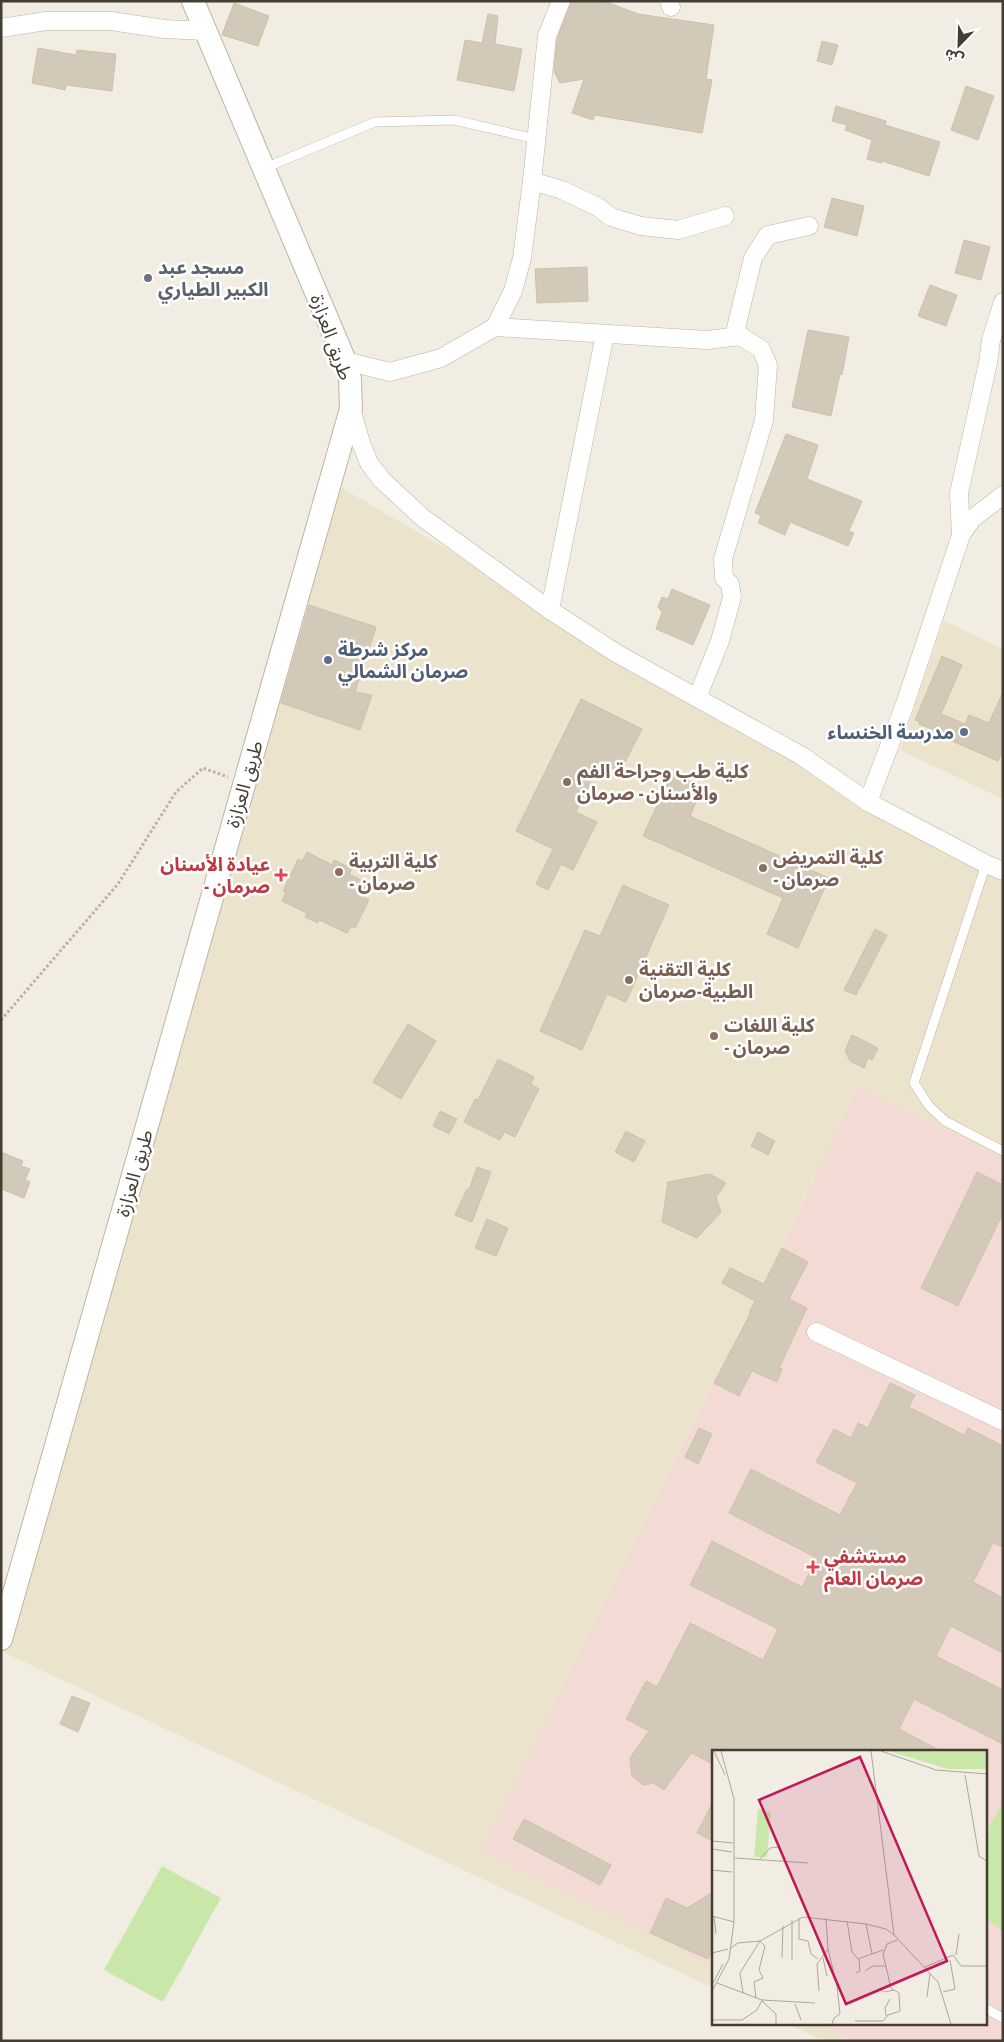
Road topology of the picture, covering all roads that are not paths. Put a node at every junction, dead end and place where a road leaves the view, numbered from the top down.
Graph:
1 (193, 1) edge
2 (561, 1) edge
3 (1, 28) edge
4 (206, 31) junction
5 (536, 139) junction
6 (264, 168) junction
7 (532, 180) junction
8 (725, 216) dead end
9 (809, 226) dead end
10 (1003, 302) edge
11 (495, 327) junction
12 (605, 334) junction
13 (740, 336) junction
14 (345, 360) junction
15 (351, 409) junction
16 (1003, 495) edge
17 (961, 535) junction
18 (550, 610) junction
19 (697, 698) junction
20 (868, 802) junction
21 (986, 864) junction
22 (1003, 870) edge
23 (1003, 1151) edge
24 (816, 1332) dead end
25 (1003, 1422) edge
26 (1, 1639) edge
27 (986, 2009) edge
28 (1003, 2018) edge

1 - 4 street, طريق العزازة
2 - 5 street
3 - 4 street
4 - 6 street, طريق العزازة
5 - 6 lane
5 - 7 street
6 - 14 street, طريق العزازة
7 - 8 street
7 - 11 street
9 - 13 street
10 - 17 street
11 - 12 street
11 - 14 street
12 - 13 street
12 - 18 street
13 - 19 street
14 - 15 street, طريق العزازة
15 - 18 street
15 - 26 street, طريق العزازة
16 - 17 street
17 - 20 street
18 - 19 street
19 - 20 street
20 - 21 street
21 - 22 street
21 - 23 lane
24 - 25 street
27 - 28 lane

